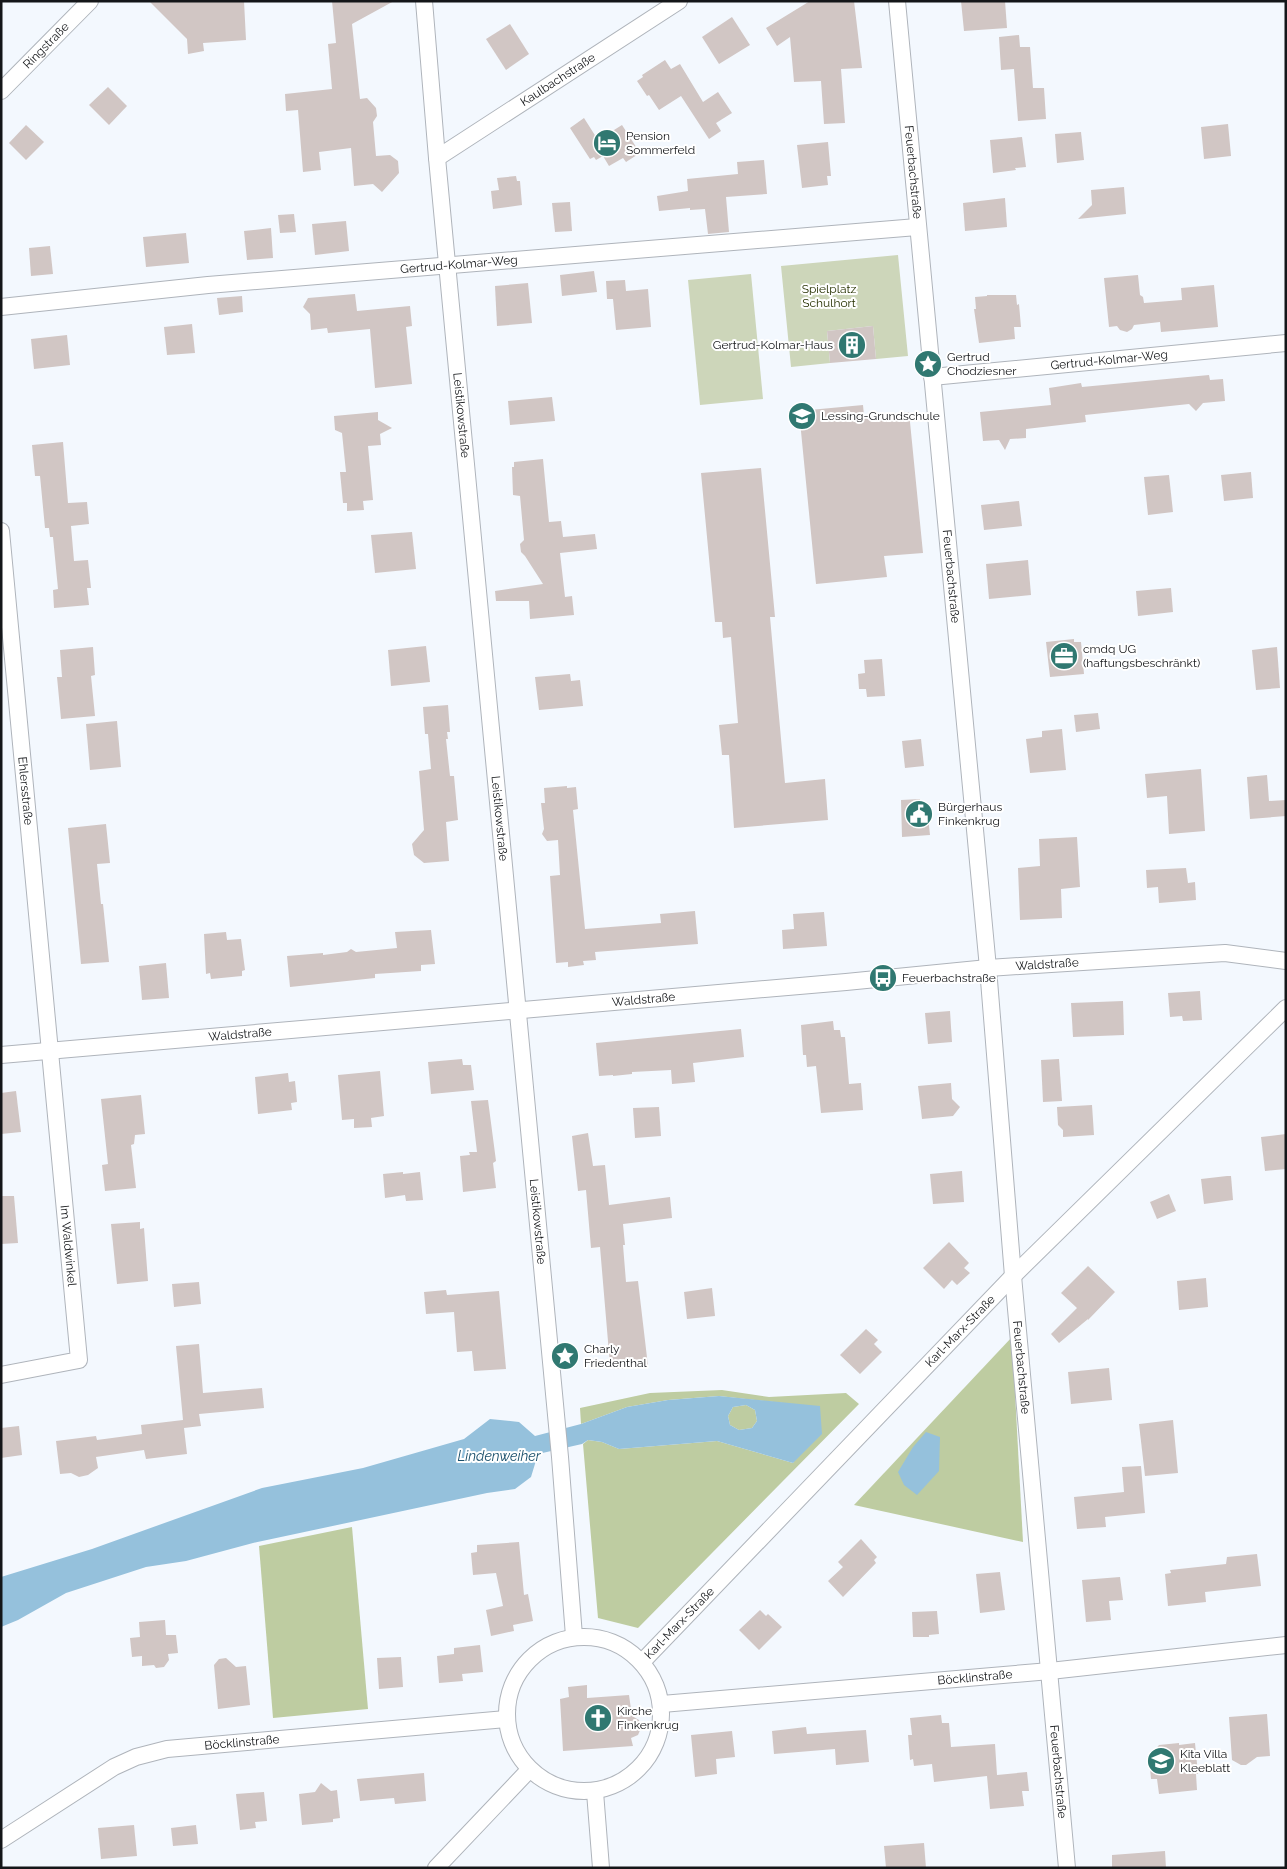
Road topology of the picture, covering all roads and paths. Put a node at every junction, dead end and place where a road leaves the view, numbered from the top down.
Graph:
1 (90, 1) edge
2 (424, 1) edge
3 (679, 1) edge
4 (897, 1) edge
5 (1, 91) edge
6 (437, 158) junction
7 (917, 227) junction
8 (447, 266) junction
9 (1, 307) edge
10 (1286, 343) edge
11 (932, 377) junction
12 (1, 531) edge
13 (1286, 961) edge
14 (988, 968) junction
15 (1286, 1008) edge
16 (517, 1010) junction
17 (50, 1051) junction
18 (1, 1055) edge
19 (1013, 1276) junction
20 (1, 1375) edge
21 (574, 1636) junction
22 (1286, 1645) edge
23 (642, 1662) junction
24 (1050, 1671) junction
25 (662, 1704) junction
26 (506, 1719) junction
27 (530, 1770) junction
28 (595, 1792) junction
29 (1, 1840) edge
30 (436, 1868) edge
31 (601, 1868) edge
32 (1067, 1868) edge

1 - 5 street, Ringstraße
2 - 6 street, Leistikowstraße
3 - 6 street, Kaulbachstraße
4 - 7 street, Feuerbachstraße
6 - 8 street, Leistikowstraße
7 - 8 street, Gertrud-Kolmar-Weg
7 - 11 street, Feuerbachstraße
8 - 9 street, Gertrud-Kolmar-Weg
8 - 16 street, Leistikowstraße
10 - 11 street, Gertrud-Kolmar-Weg
11 - 14 street, Feuerbachstraße
12 - 17 street, Ehlersstraße
13 - 14 street, Waldstraße
14 - 16 street, Waldstraße
14 - 19 street, Feuerbachstraße
15 - 19 street, Karl-Marx-Straße
16 - 17 street, Waldstraße
16 - 21 street, Leistikowstraße
17 - 18 street, Waldstraße
17 - 20 street, Im Waldwinkel
19 - 23 street, Karl-Marx-Straße
19 - 24 street, Feuerbachstraße
21 - 23 street
21 - 26 street
22 - 24 street, Böcklinstraße
23 - 25 street
24 - 25 street, Böcklinstraße
24 - 32 street, Feuerbachstraße
25 - 28 street
26 - 27 street
26 - 29 street, Böcklinstraße
27 - 28 street
27 - 30 street
28 - 31 street

